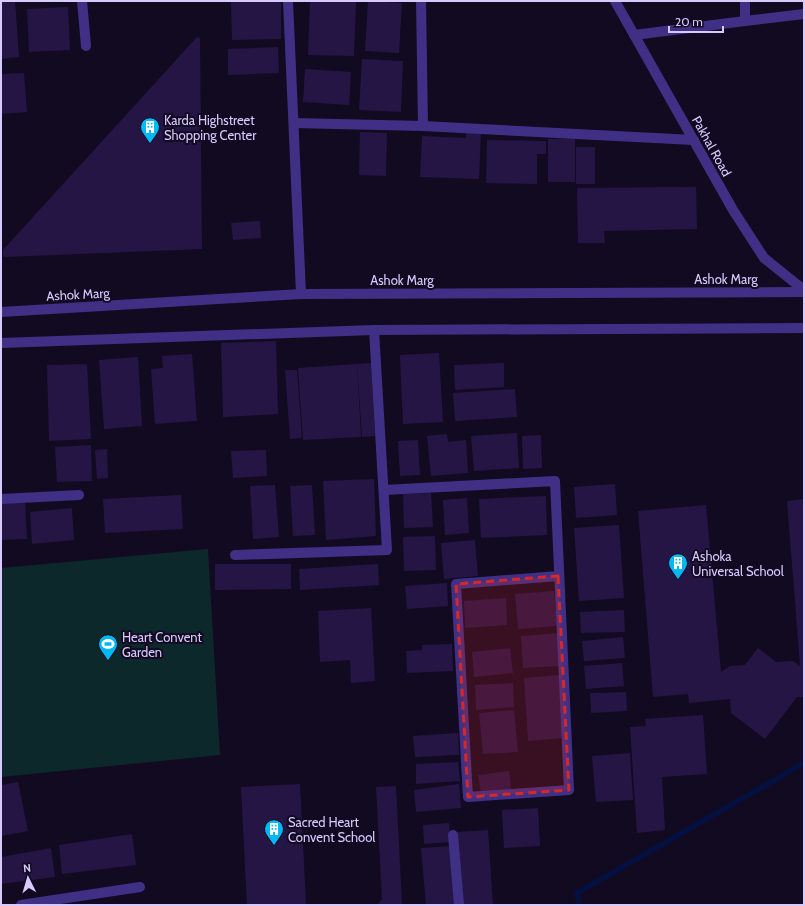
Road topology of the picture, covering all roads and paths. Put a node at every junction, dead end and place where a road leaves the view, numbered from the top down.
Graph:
1 (82, 1) edge
2 (288, 1) edge
3 (421, 1) edge
4 (615, 1) edge
5 (745, 1) edge
6 (804, 14) edge
7 (745, 21) junction
8 (634, 34) junction
9 (86, 46) dead end
10 (294, 123) junction
11 (423, 126) junction
12 (694, 140) junction
13 (804, 291) edge
14 (301, 294) junction
15 (1, 312) edge
16 (804, 328) edge
17 (374, 330) junction
18 (1, 343) edge
19 (384, 490) junction
20 (79, 495) dead end
21 (1, 499) edge
22 (235, 555) dead end
23 (558, 576) junction
24 (453, 835) dead end
25 (140, 887) dead end
26 (21, 905) edge
27 (459, 905) edge

1 - 9 street
2 - 10 street
3 - 11 street
4 - 8 street, Pakhal Road
5 - 7 street
6 - 7 street
7 - 8 street
8 - 12 street, Pakhal Road
10 - 11 street
10 - 14 street
11 - 12 street
12 - 13 street, Pakhal Road
13 - 14 street, Ashok Marg
14 - 15 street, Ashok Marg
16 - 17 street
17 - 18 street
17 - 19 street
19 - 22 street
19 - 23 street
20 - 21 street
23 - 23 street
24 - 27 street
25 - 26 street

